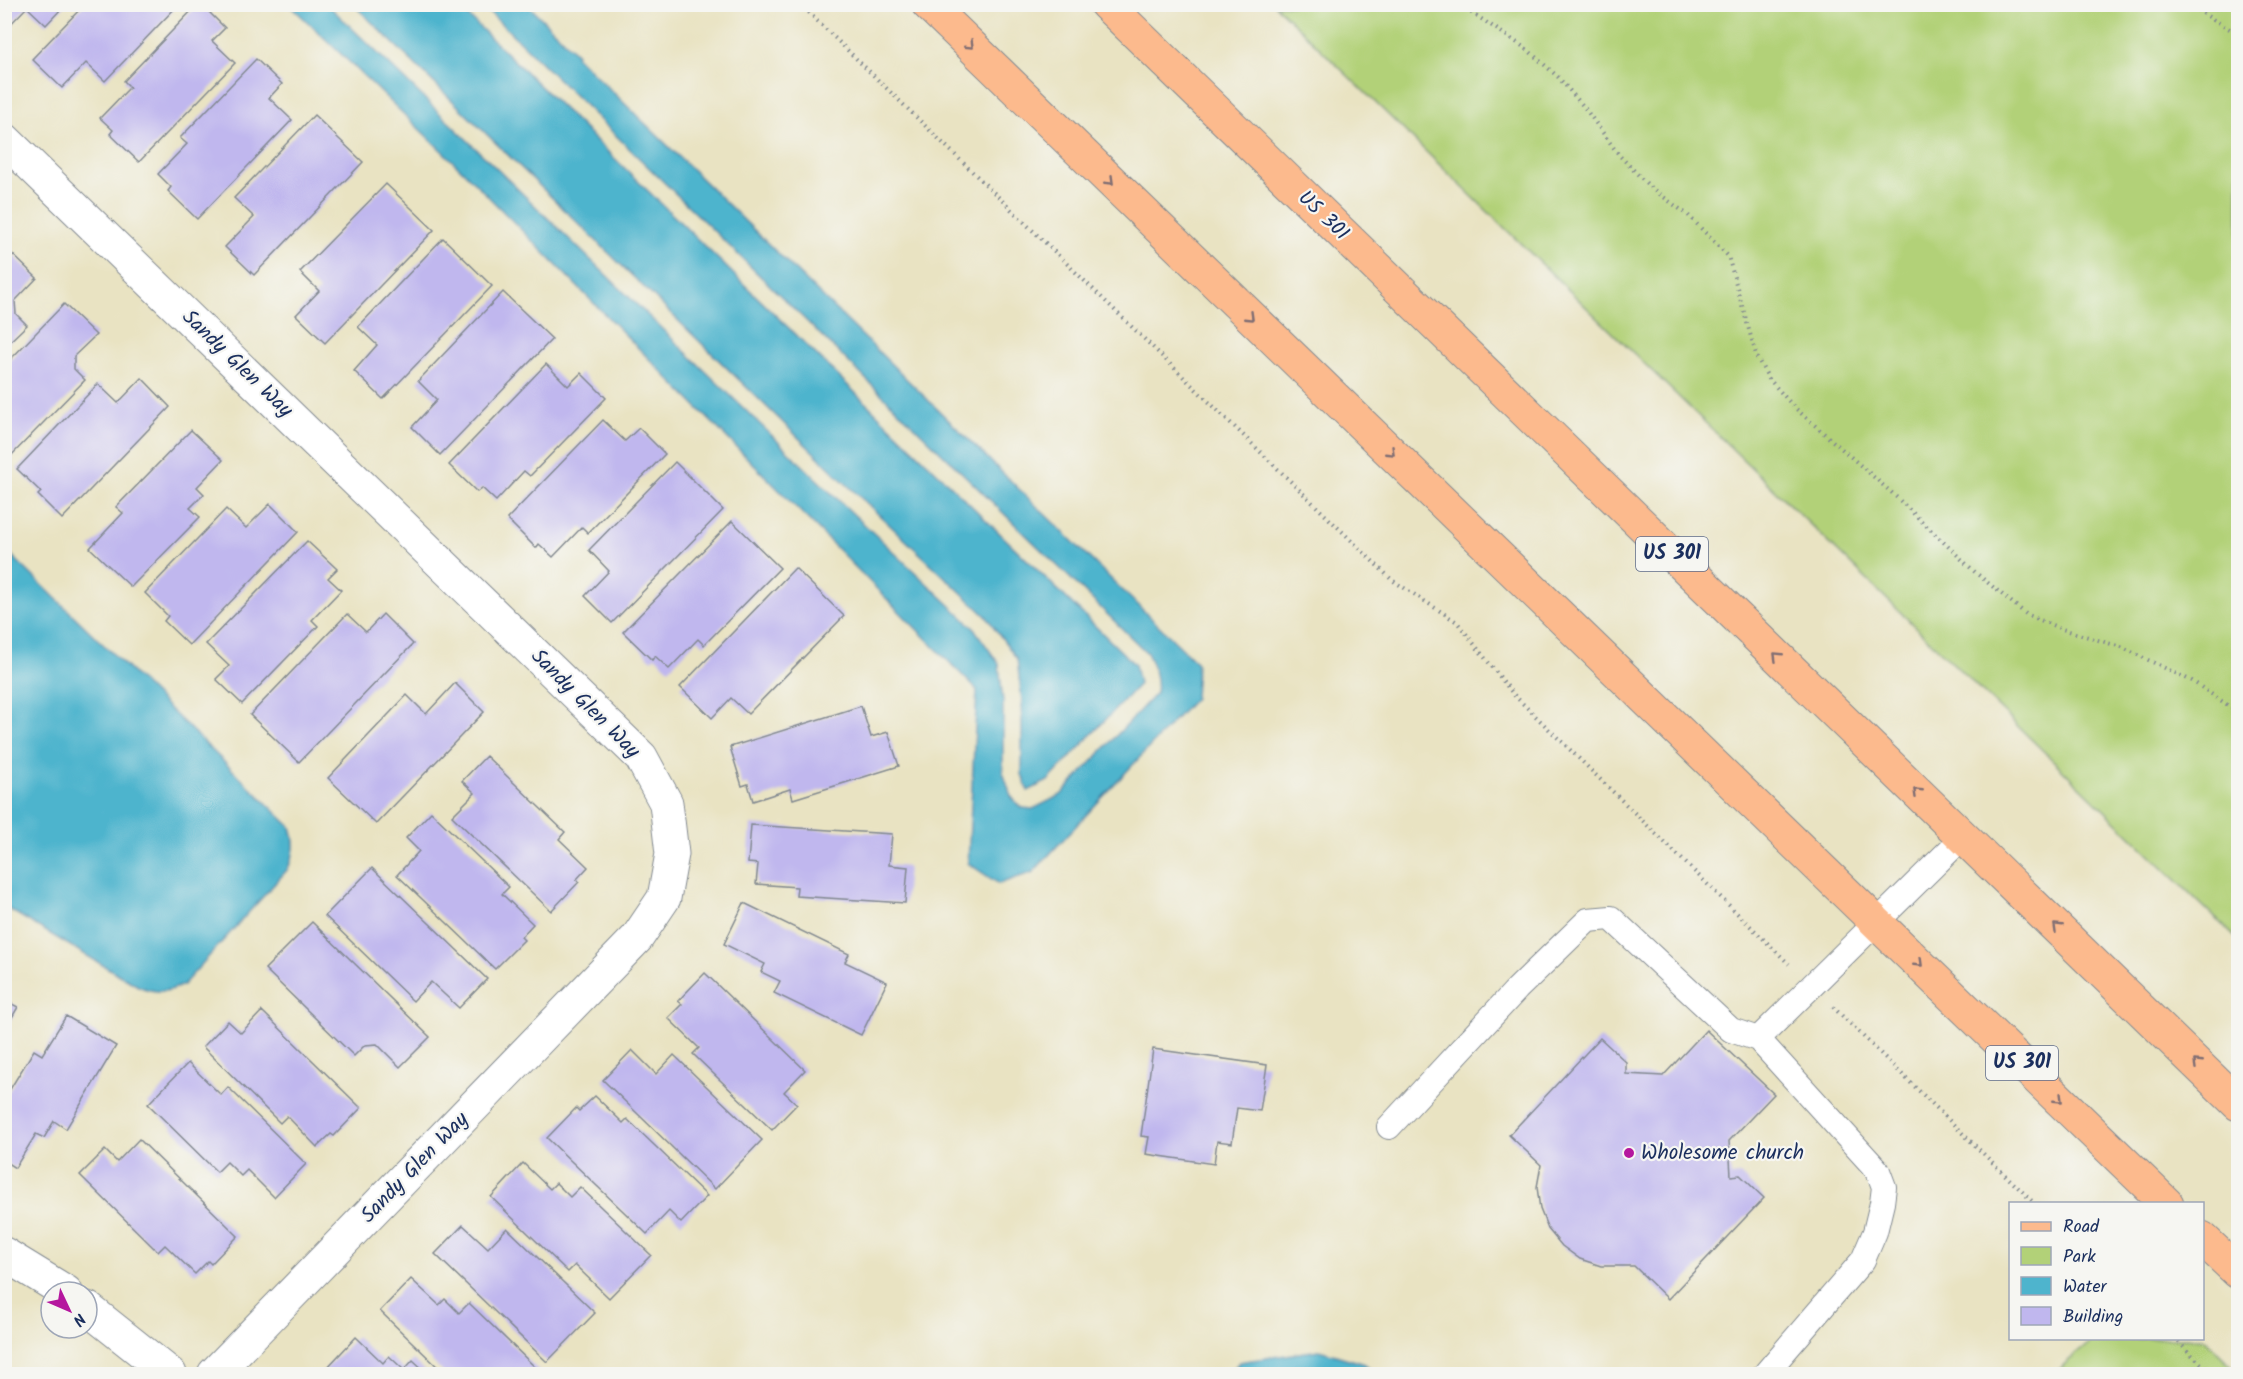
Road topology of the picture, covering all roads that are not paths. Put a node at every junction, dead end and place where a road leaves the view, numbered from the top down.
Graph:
1 (928, 4) edge
2 (1106, 4) edge
3 (4, 139) edge
4 (1963, 837) junction
5 (1876, 923) junction
6 (1758, 1039) junction
7 (2238, 1104) edge
8 (1389, 1127) dead end
9 (2166, 1202) edge
10 (2204, 1240) edge
11 (4, 1254) edge
12 (2238, 1272) edge
13 (46, 1280) edge
14 (99, 1318) edge
15 (170, 1374) edge
16 (214, 1374) edge
17 (1765, 1374) edge

1 -> 5 main road, US 301
4 -> 2 main road, US 301 / US 301
3 - 16 street, Sandy Glen Way
4 - 5 lane
7 -> 4 main road, US 301 / US 301
5 - 6 lane
5 -> 9 main road, US 301
6 - 8 lane
6 - 17 lane
10 - 12 main road
11 - 13 street
14 - 15 street

